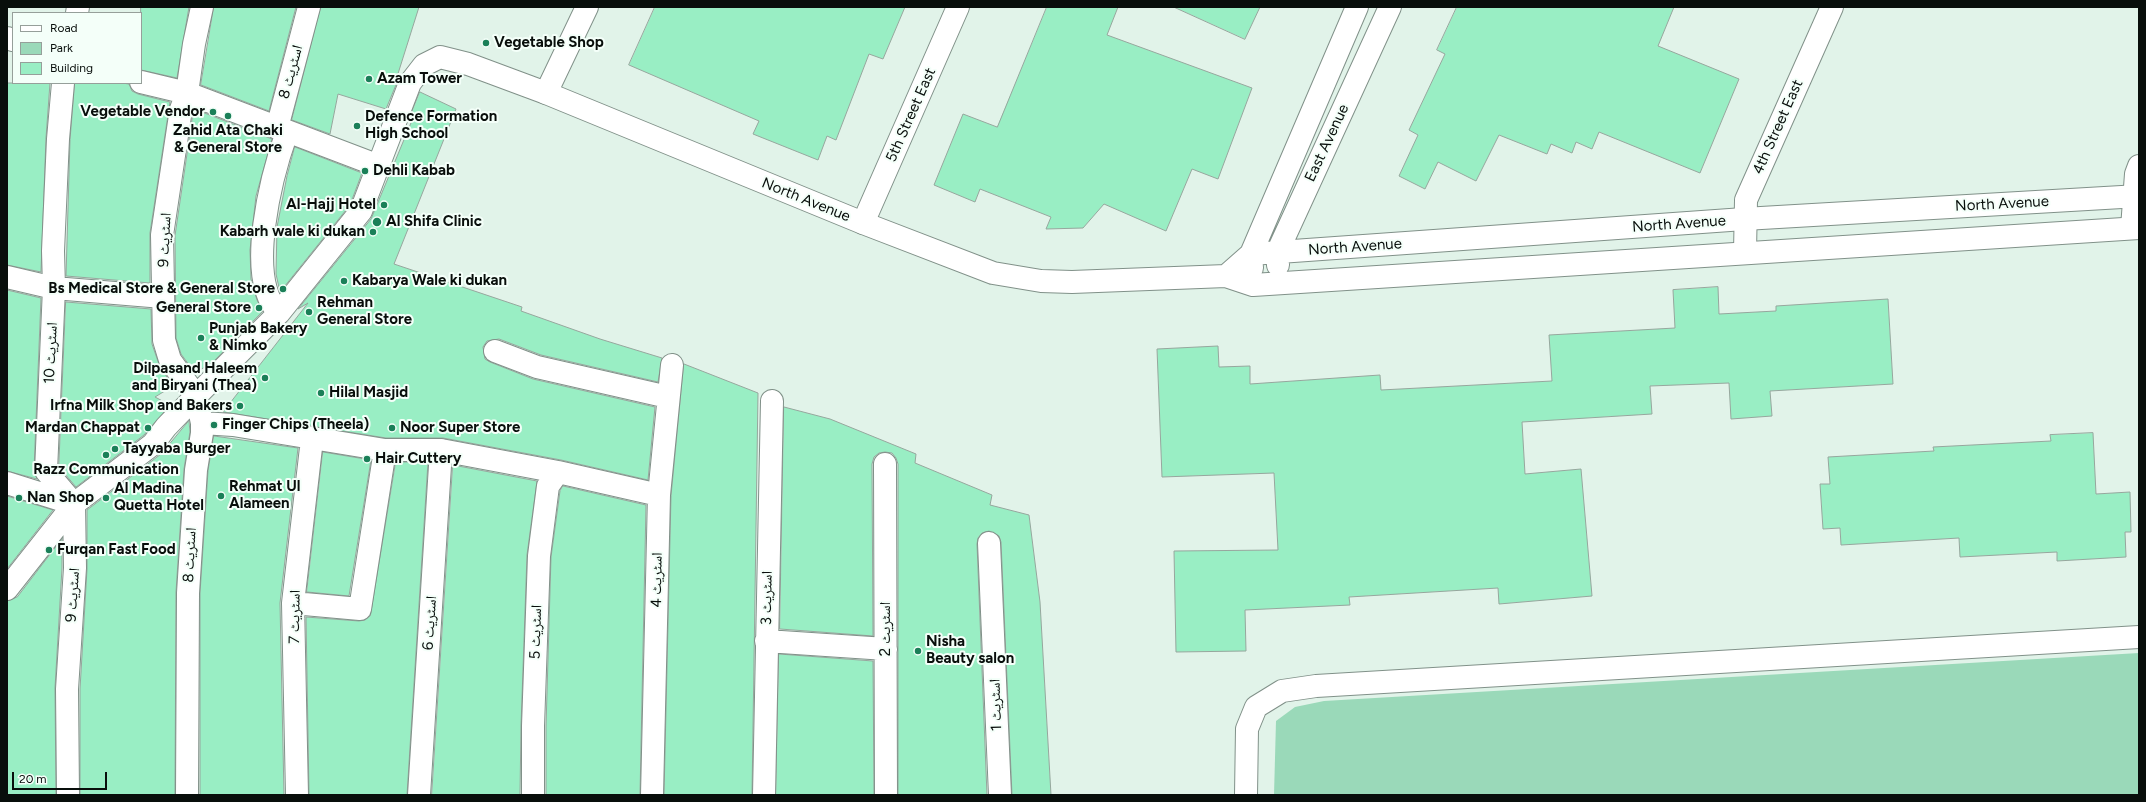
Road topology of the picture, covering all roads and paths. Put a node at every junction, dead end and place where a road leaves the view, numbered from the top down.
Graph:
1 (202, 7) edge
2 (309, 7) edge
3 (588, 7) edge
4 (958, 7) edge
5 (1357, 7) edge
6 (1390, 7) edge
7 (1832, 7) edge
8 (142, 82) edge
9 (63, 84) edge
10 (187, 93) junction
11 (546, 93) junction
12 (282, 130) junction
13 (379, 166) junction
14 (2139, 166) edge
15 (2137, 197) edge
16 (1744, 219) junction
17 (864, 224) junction
18 (2136, 228) edge
19 (1745, 252) junction
20 (1277, 253) junction
21 (1251, 254) junction
22 (1226, 276) junction
23 (7, 277) edge
24 (1279, 282) junction
25 (1253, 285) junction
26 (54, 288) junction
27 (163, 297) junction
28 (279, 313) junction
29 (495, 352) dead end
30 (672, 365) dead end
31 (196, 396) junction
32 (668, 397) junction
33 (772, 401) dead end
34 (202, 423) junction
35 (312, 439) junction
36 (385, 450) junction
37 (441, 450) junction
38 (885, 464) dead end
39 (558, 472) junction
40 (7, 484) edge
41 (659, 495) junction
42 (74, 504) junction
43 (989, 543) dead end
44 (7, 589) edge
45 (293, 603) junction
46 (2139, 637) edge
47 (766, 640) junction
48 (886, 649) junction
49 (68, 795) edge
50 (186, 795) edge
51 (297, 795) edge
52 (419, 795) edge
53 (533, 795) edge
54 (652, 795) edge
55 (764, 795) edge
56 (886, 795) edge
57 (1000, 795) edge
58 (1246, 795) edge

1 - 10 street, اسٹریٹ 9
2 - 12 street, اسٹریٹ 8
3 - 11 street
4 - 17 street, 5th Street East
5 - 21 street, East Avenue
6 - 20 street, East Avenue
7 - 16 street, 4th Street East
8 - 10 street
9 - 26 street, اسٹریٹ 10
10 - 12 street
10 - 27 street, اسٹریٹ 9
11 - 13 street, North Avenue
11 - 17 street, North Avenue
12 - 13 street
12 - 28 street, اسٹریٹ 8
13 - 28 street, North Avenue
14 - 15 street
15 - 16 street, North Avenue
15 - 18 street
16 - 19 street, 4th Street East
16 - 20 street, North Avenue
17 - 22 street, North Avenue
18 - 19 street, North Avenue
19 - 24 street, North Avenue
20 - 21 street, North Avenue
20 - 24 street, East Avenue
21 - 22 street
21 - 25 street, East Avenue
22 - 25 street, North Avenue
23 - 26 street
24 - 25 street, North Avenue
26 - 27 street
26 - 42 street, اسٹریٹ 10
27 - 31 street, اسٹریٹ 9
28 - 31 street
29 - 32 street
30 - 32 street, اسٹریٹ 4
31 - 34 street, اسٹریٹ 8
31 - 42 street
32 - 41 street, اسٹریٹ 4
33 - 47 street, اسٹریٹ 3
34 - 35 street
34 - 50 street, اسٹریٹ 8
35 - 36 street
35 - 45 street, اسٹریٹ 7
36 - 37 street
36 - 45 street
37 - 39 street
37 - 52 street, اسٹریٹ 6
38 - 48 street, اسٹریٹ 2
39 - 41 street
39 - 53 street, اسٹریٹ 5
40 - 42 street
41 - 54 street, اسٹریٹ 4
42 - 44 street
42 - 49 street, اسٹریٹ 9
43 - 57 street, اسٹریٹ 1
45 - 51 street, اسٹریٹ 7
46 - 58 street
47 - 48 street
47 - 55 street, اسٹریٹ 3
48 - 56 street, اسٹریٹ 2

